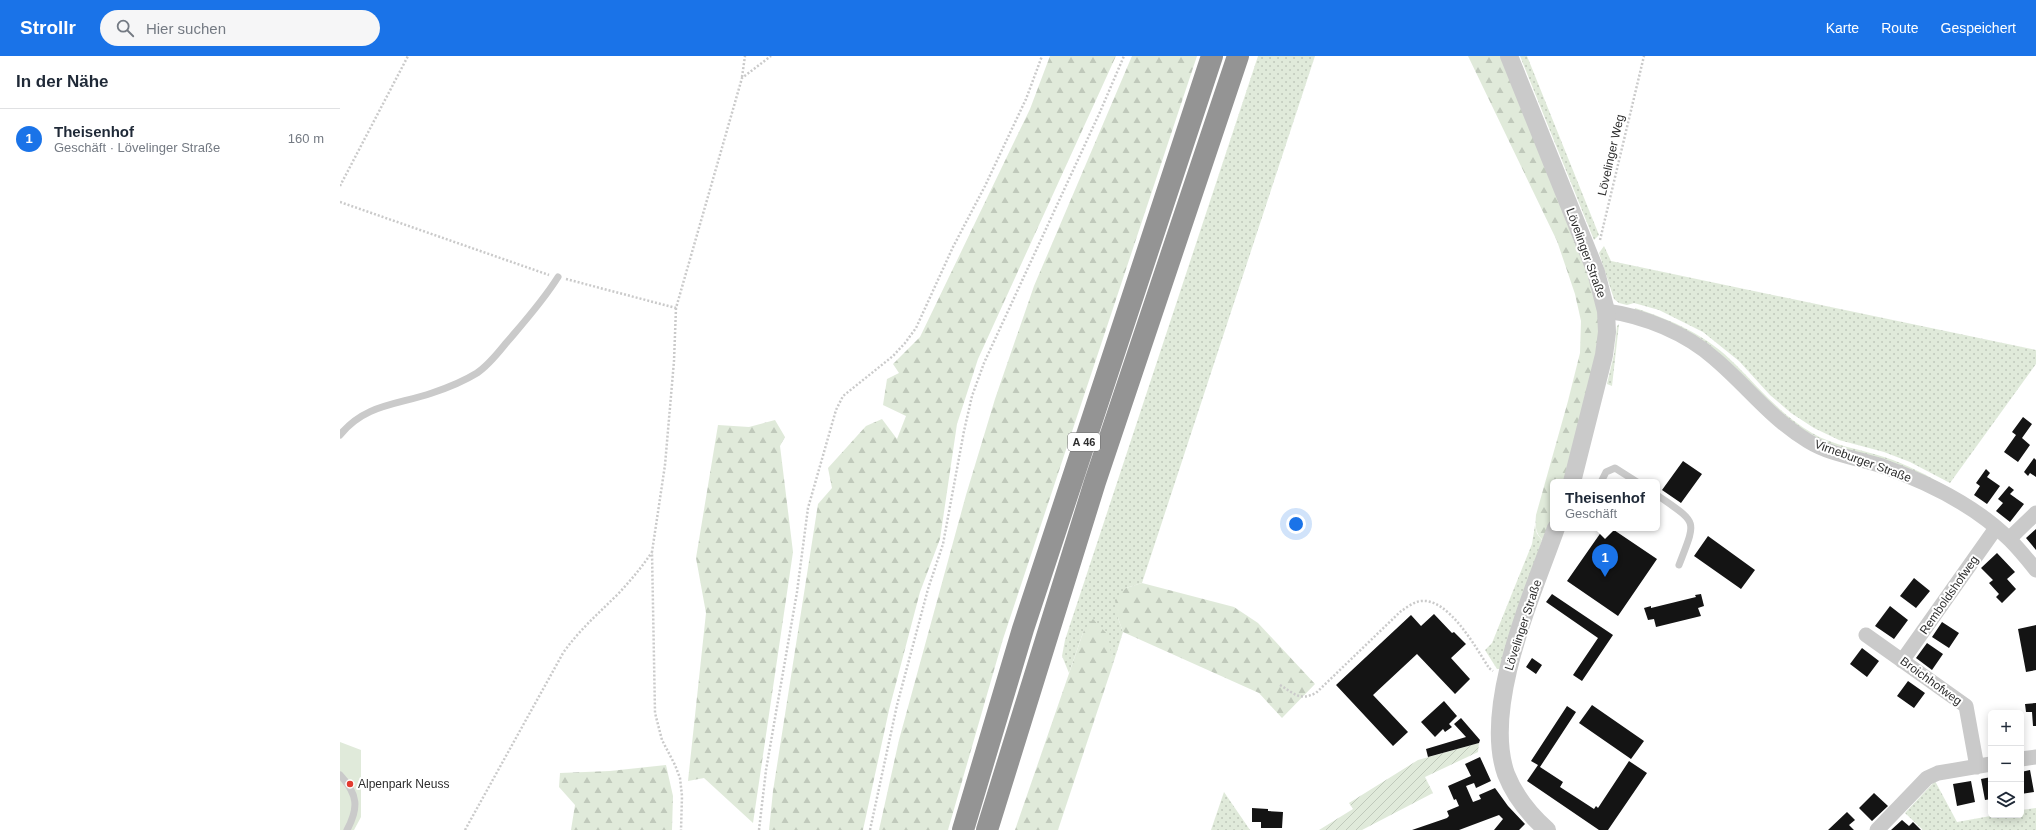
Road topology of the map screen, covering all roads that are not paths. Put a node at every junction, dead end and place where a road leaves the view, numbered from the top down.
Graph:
1 (1212, 56) edge
2 (1238, 56) edge
3 (1509, 56) edge
4 (558, 277) road end
5 (1606, 311) junction
6 (340, 435) edge
7 (1573, 479) edge
8 (1602, 479) edge
9 (1632, 479) edge
10 (1660, 498) edge
11 (2036, 513) edge
12 (1996, 528) junction
13 (1555, 531) edge
14 (2009, 539) junction
15 (1679, 565) dead end
16 (2036, 570) edge
17 (1866, 635) dead end
18 (1902, 661) junction
19 (2036, 757) edge
20 (2024, 759) edge
21 (1984, 765) edge
22 (340, 775) edge
23 (347, 830) edge
24 (963, 830) edge
25 (988, 830) edge
26 (1547, 830) edge
27 (1877, 830) edge

1 - 24 highway, A 46
2 - 25 highway, A 46
3 - 5 street, Lövelinger Straße
4 - 6 lane
5 - 7 street, Lövelinger Straße
5 - 12 street, Virneburger Straße
8 - 9 lane
10 - 15 lane
11 - 14 street
12 - 14 street, Virneburger Straße
12 - 18 street, Remboldshofweg
13 - 26 street, Lövelinger Straße
14 - 16 street, Virneburger Straße
17 - 18 street, Broichhofweg
18 - 21 street, Broichhofweg
19 - 20 street
21 - 27 street
22 - 23 lane

